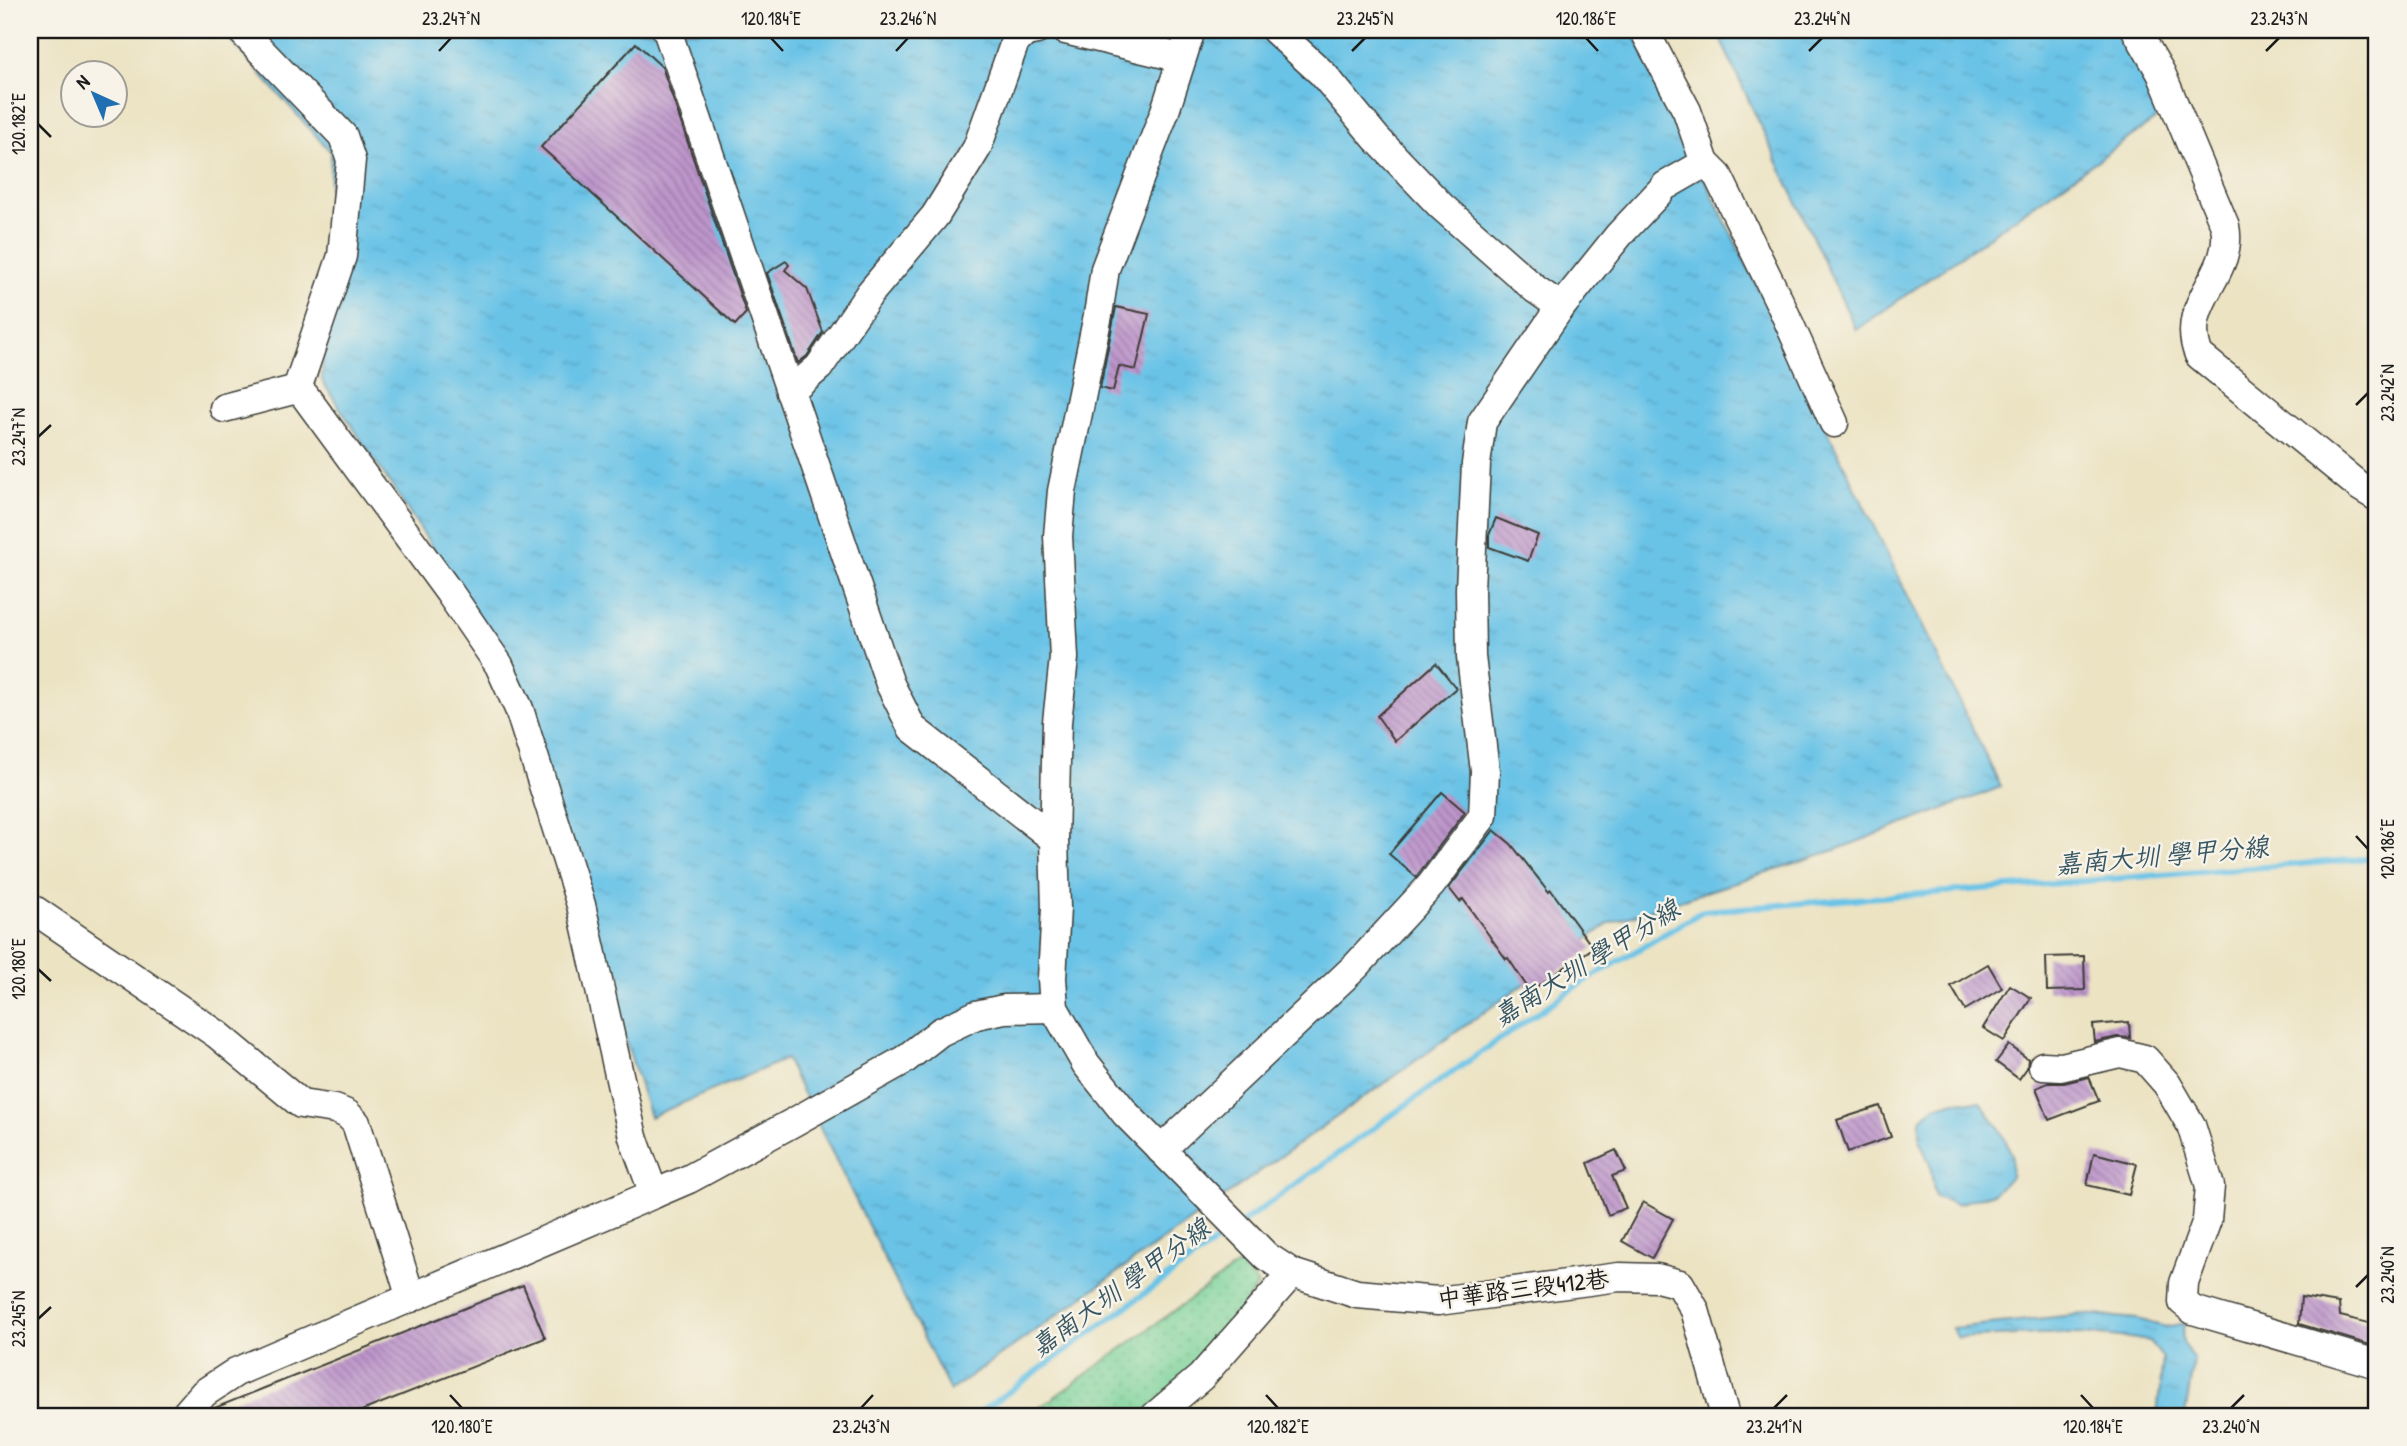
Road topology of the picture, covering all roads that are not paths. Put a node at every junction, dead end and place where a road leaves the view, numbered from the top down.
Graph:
1 (241, 30) edge
2 (667, 30) edge
3 (1037, 30) edge
4 (1065, 30) edge
5 (1191, 30) edge
6 (1275, 30) edge
7 (1644, 30) edge
8 (2136, 30) edge
9 (1181, 58) junction
10 (1705, 163) junction
11 (1561, 307) junction
12 (297, 389) junction
13 (790, 392) junction
14 (223, 408) dead end
15 (1834, 423) dead end
16 (2377, 497) edge
17 (1054, 839) junction
18 (30, 907) edge
19 (1054, 1008) junction
20 (2043, 1066) dead end
21 (1161, 1150) junction
22 (654, 1194) junction
23 (1292, 1273) junction
24 (411, 1298) junction
25 (2377, 1364) edge
26 (184, 1416) edge
27 (1155, 1416) edge
28 (1726, 1416) edge

1 - 12 lane
2 - 13 lane
3 - 13 lane
4 - 9 lane
5 - 9 lane
6 - 11 lane
7 - 10 lane
8 - 16 lane
9 - 17 lane
10 - 11 lane
10 - 15 lane
11 - 21 lane
12 - 14 lane
12 - 22 lane
13 - 17 lane
17 - 19 lane
18 - 24 lane
19 - 21 lane, 中華路三段412巷
19 - 22 lane
20 - 25 lane
21 - 23 lane, 中華路三段412巷
22 - 24 lane
23 - 27 lane
23 - 28 lane, 中華路三段412巷
24 - 26 lane

